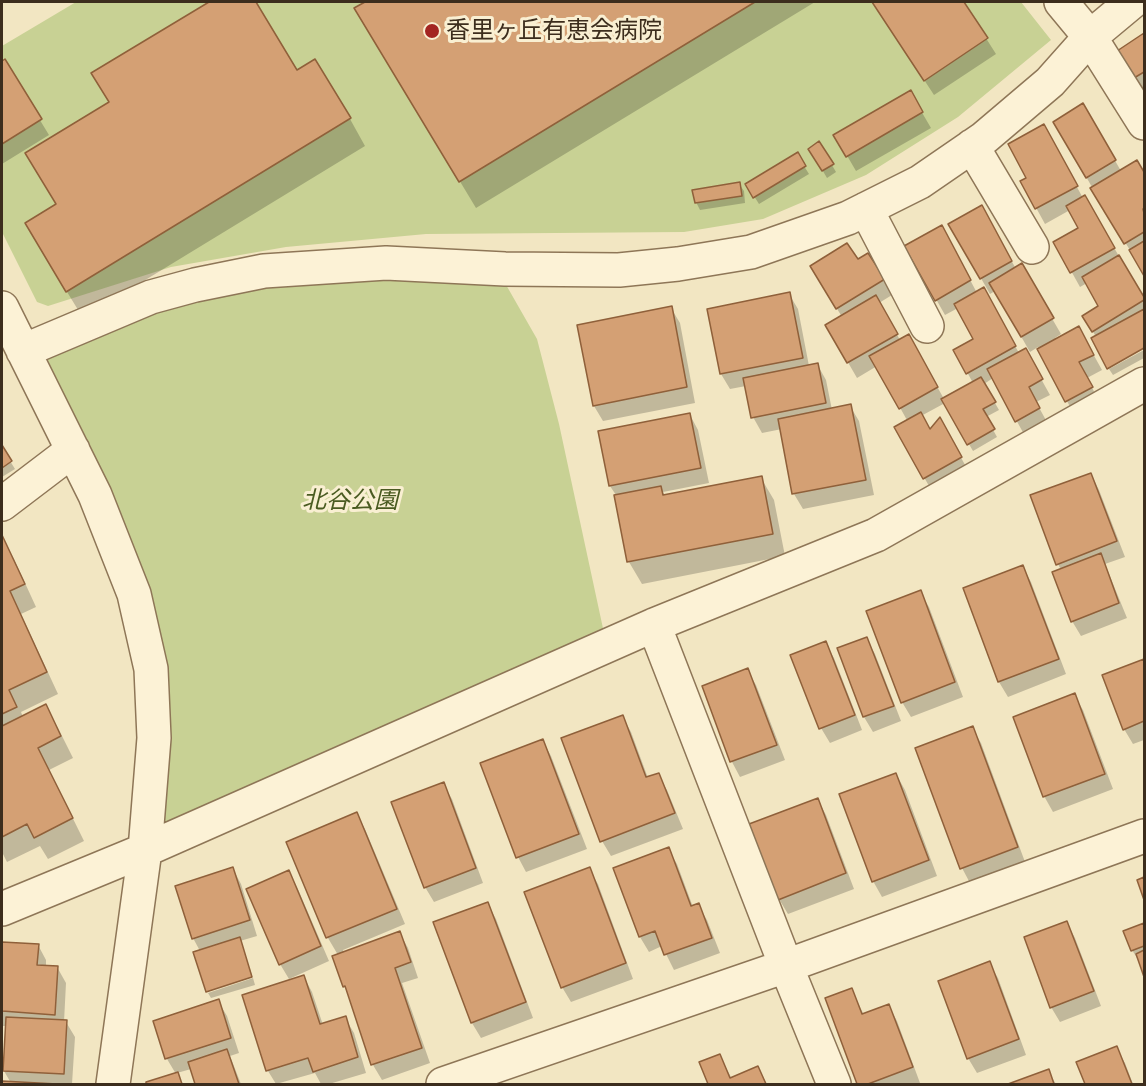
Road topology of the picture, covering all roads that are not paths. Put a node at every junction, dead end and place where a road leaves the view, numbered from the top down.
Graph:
1 (1061, 2) edge
2 (1132, 2) edge
3 (1090, 37) junction
4 (1144, 123) edge
5 (972, 146) junction
6 (866, 209) junction
7 (1032, 247) dead end
8 (2, 308) edge
9 (927, 326) dead end
10 (23, 351) junction
11 (1144, 384) edge
12 (73, 450) junction
13 (2, 504) edge
14 (654, 625) junction
15 (1144, 836) edge
16 (145, 850) junction
17 (2, 909) edge
18 (786, 966) junction
19 (113, 1084) edge
20 (443, 1084) edge
21 (834, 1084) edge

1 - 3 street
2 - 3 street
3 - 4 street
3 - 5 street
5 - 6 street
5 - 7 street
6 - 9 street
6 - 10 street
8 - 10 street
10 - 12 street
11 - 14 street
12 - 13 street
12 - 16 street
14 - 16 street
14 - 18 street
15 - 18 street
16 - 17 street
16 - 19 street
18 - 20 street
18 - 21 street

